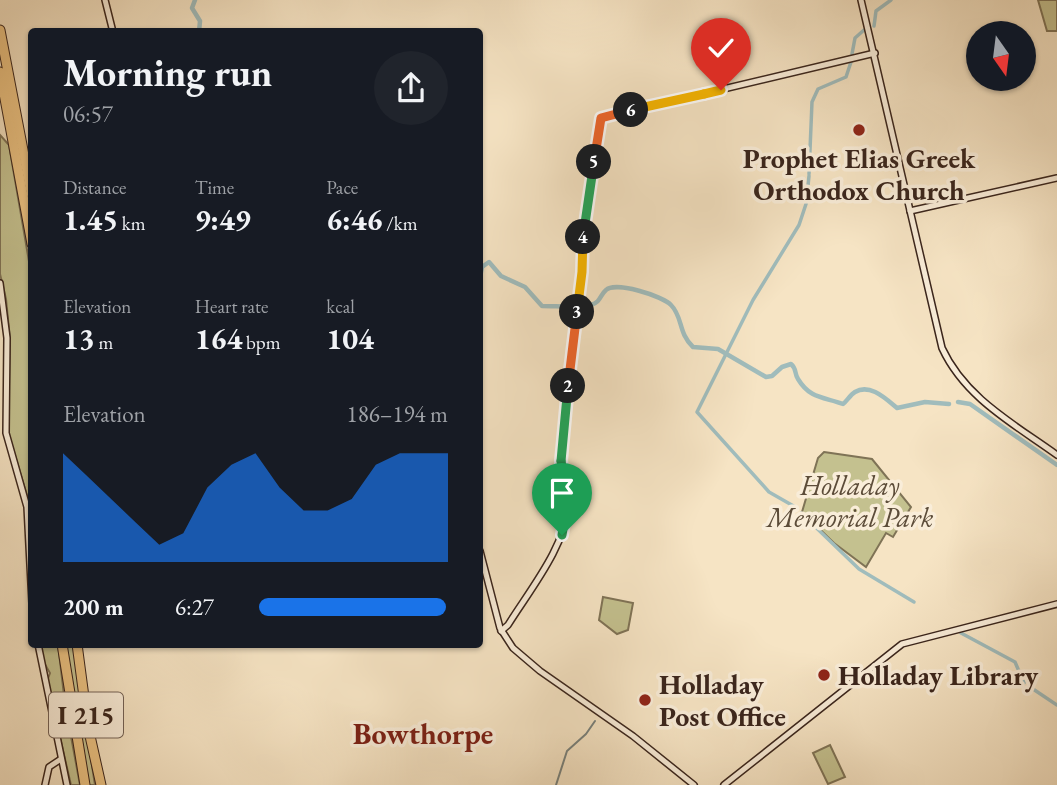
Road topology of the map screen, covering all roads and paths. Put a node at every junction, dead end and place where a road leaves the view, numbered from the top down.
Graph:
1 (105, 0) edge
2 (862, 0) edge
3 (112, 28) edge
4 (0, 30) edge
5 (875, 53) junction
6 (0, 72) edge
7 (28, 176) edge
8 (1057, 178) edge
9 (910, 211) junction
10 (28, 222) edge
11 (0, 284) edge
12 (1057, 455) edge
13 (28, 513) edge
14 (483, 562) edge
15 (1057, 604) edge
16 (501, 631) junction
17 (39, 648) edge
18 (63, 648) edge
19 (78, 648) edge
20 (61, 758) junction
21 (45, 785) edge
22 (68, 785) edge
23 (85, 785) edge
24 (100, 785) edge
25 (694, 785) edge
26 (724, 785) edge

1 - 3 street
2 - 5 street
4 - 7 highway
5 - 9 street
5 - 16 street
6 - 10 highway
8 - 9 street
9 - 12 street
11 - 13 street
14 - 16 street
15 - 26 street
16 - 25 street
17 - 20 street
18 - 23 highway, I 215
19 - 24 highway, I 215
20 - 21 street
20 - 22 street

